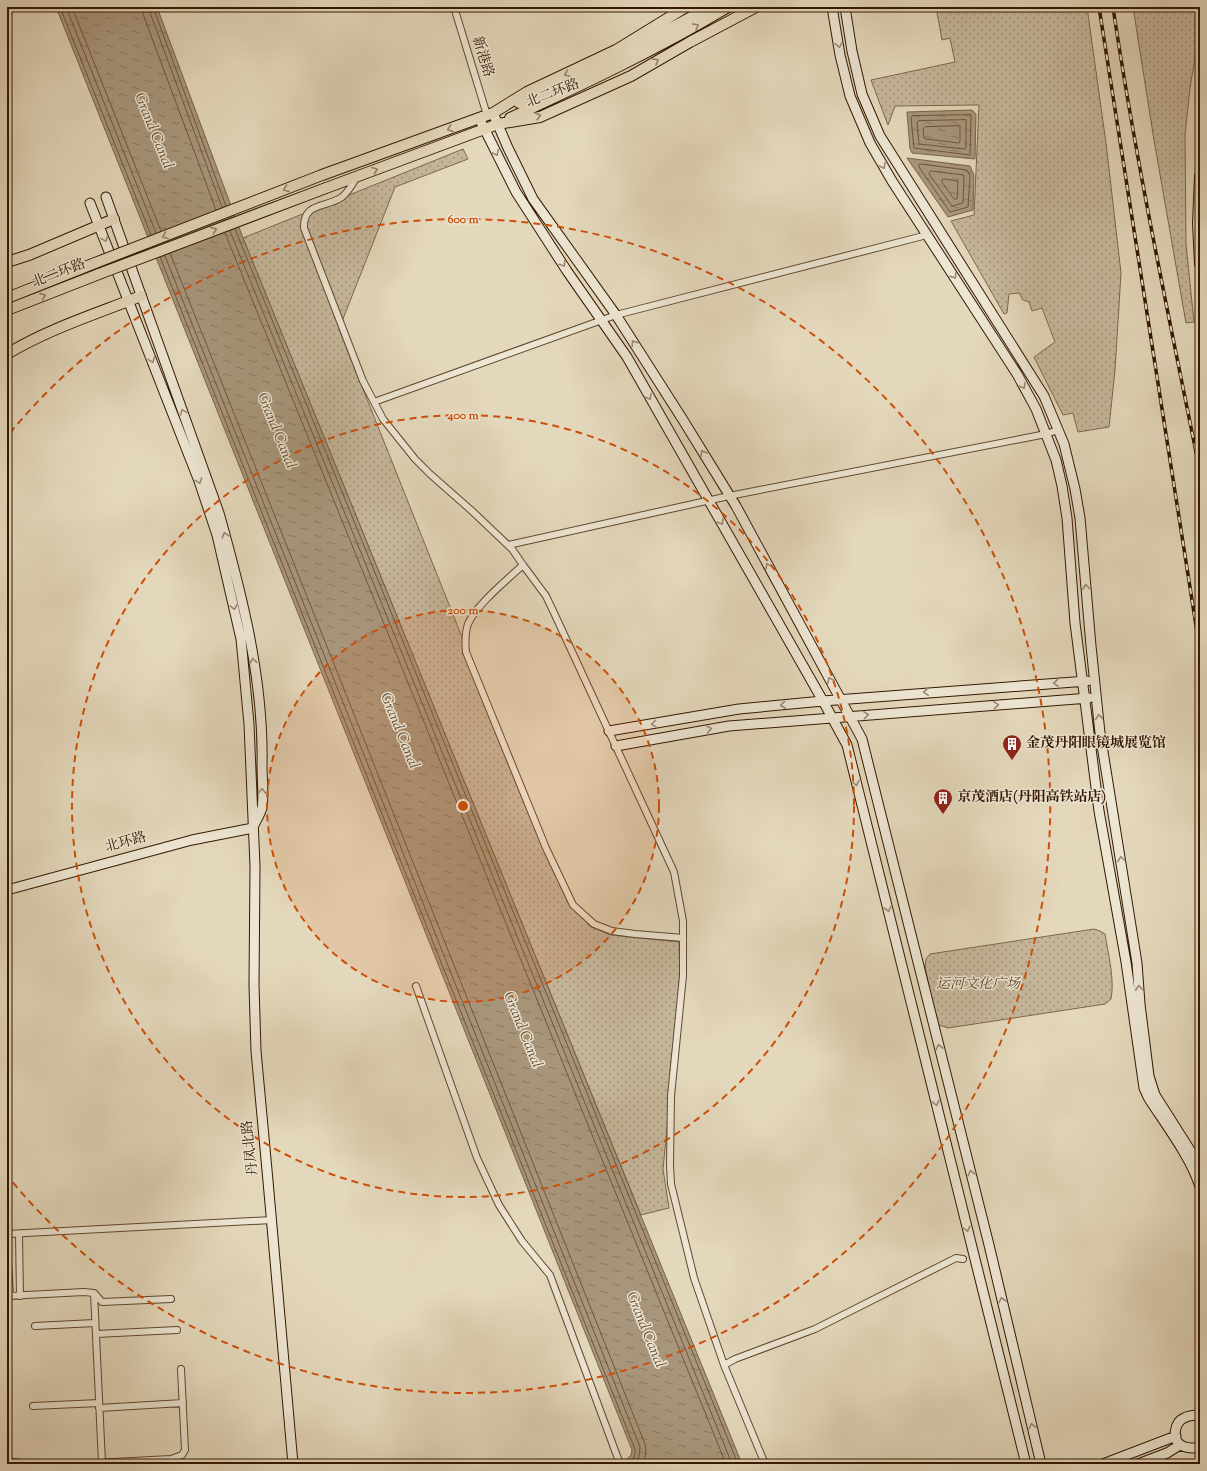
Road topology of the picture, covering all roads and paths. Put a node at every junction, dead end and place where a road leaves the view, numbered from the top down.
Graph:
1 (454, 7) edge
2 (686, 7) edge
3 (710, 7) edge
4 (728, 7) edge
5 (756, 7) edge
6 (832, 7) edge
7 (845, 7) edge
8 (486, 115) junction
9 (498, 124) junction
10 (484, 129) junction
11 (357, 176) junction
12 (1200, 176) edge
13 (106, 197) dead end
14 (90, 203) dead end
15 (114, 220) junction
16 (99, 226) junction
17 (927, 235) junction
18 (7, 262) edge
19 (1200, 264) edge
20 (141, 296) junction
21 (7, 298) edge
22 (129, 301) junction
23 (7, 310) edge
24 (616, 315) junction
25 (602, 321) junction
26 (7, 354) edge
27 (374, 402) junction
28 (1058, 430) junction
29 (1046, 434) junction
30 (729, 496) junction
31 (708, 500) junction
32 (508, 545) junction
33 (523, 565) junction
34 (1094, 680) junction
35 (1083, 681) junction
36 (1085, 698) junction
37 (1096, 698) junction
38 (840, 699) junction
39 (823, 700) junction
40 (850, 716) junction
41 (832, 717) junction
42 (609, 731) junction
43 (616, 746) junction
44 (253, 828) junction
45 (7, 890) edge
46 (683, 938) junction
47 (416, 986) dead end
48 (1200, 1166) edge
49 (1200, 1187) edge
50 (272, 1220) junction
51 (7, 1234) edge
52 (19, 1234) junction
53 (7, 1245) edge
54 (963, 1259) dead end
55 (94, 1293) junction
56 (8, 1296) edge
57 (20, 1296) junction
58 (170, 1299) dead end
59 (95, 1323) junction
60 (35, 1326) dead end
61 (177, 1330) dead end
62 (96, 1334) junction
63 (724, 1365) junction
64 (181, 1369) dead end
65 (183, 1403) junction
66 (99, 1405) junction
67 (33, 1406) dead end
68 (1198, 1412) edge
69 (1176, 1436) junction
70 (1180, 1445) junction
71 (1200, 1448) edge
72 (7, 1461) edge
73 (102, 1463) junction
74 (24, 1464) edge
75 (28, 1464) edge
76 (75, 1464) edge
77 (293, 1464) edge
78 (620, 1464) edge
79 (765, 1464) edge
80 (1026, 1464) edge
81 (1041, 1464) edge
82 (1103, 1464) edge
83 (1138, 1464) edge

1 - 8 street, 新港路
2 -> 8 main road, 北二环路
3 - 8 main road
9 -> 4 main road
9 -> 5 main road, 北二环路
6 -> 17 street
7 - 28 street
8 - 9 street
8 - 10 street
8 -> 21 main road, 北二环路, bridge
9 - 10 main road, 北二环路
9 - 24 street
11 -> 10 main road, 北二环路
10 -> 25 street
23 -> 11 main road, 北二环路, bridge
11 - 27 street
12 - 19 main road
13 - 15 street
14 - 16 street, 丹凤北路
15 - 16 main road
15 - 20 street
16 - 18 main road
16 -> 22 street, 丹凤北路
17 - 24 street
17 -> 29 street
20 - 22 main road
44 -> 20 street
22 - 26 main road
22 -> 44 street, 丹凤北路
24 - 25 street
30 -> 24 street
25 - 27 street
25 -> 31 street
27 - 32 street
28 - 29 street
34 -> 28 street
29 - 30 street
29 - 35 street
30 - 31 street
38 -> 30 street
31 - 32 street
31 -> 39 street
32 - 33 street
33 - 42 street
33 - 46 street
34 - 35 street
34 - 37 street
35 - 36 street
35 -> 38 street
36 - 37 street
40 -> 36 street
36 - 49 street
48 -> 37 street
38 - 39 street
38 - 40 street
39 - 41 street
39 -> 42 street
40 - 41 street
81 -> 40 street
43 -> 41 street
41 -> 80 street
42 - 43 street
43 - 46 street
44 - 45 street, 北环路
44 - 50 street, 丹凤北路
46 - 63 street
47 - 78 street
50 - 52 street
50 - 77 street, 丹凤北路
51 - 52 street
52 - 57 street
53 - 56 street
54 - 63 street
55 - 57 street
55 - 58 street
55 - 59 street
56 - 57 street
59 - 60 street
59 - 62 street
61 - 62 street
62 - 66 street
63 - 79 street
64 - 65 street
65 - 66 street
65 - 73 street
66 - 67 street
66 - 73 street
68 - 69 street
69 - 70 street
69 - 82 street
70 - 71 street
70 - 83 street
72 - 74 street
73 - 76 street
74 - 75 street

